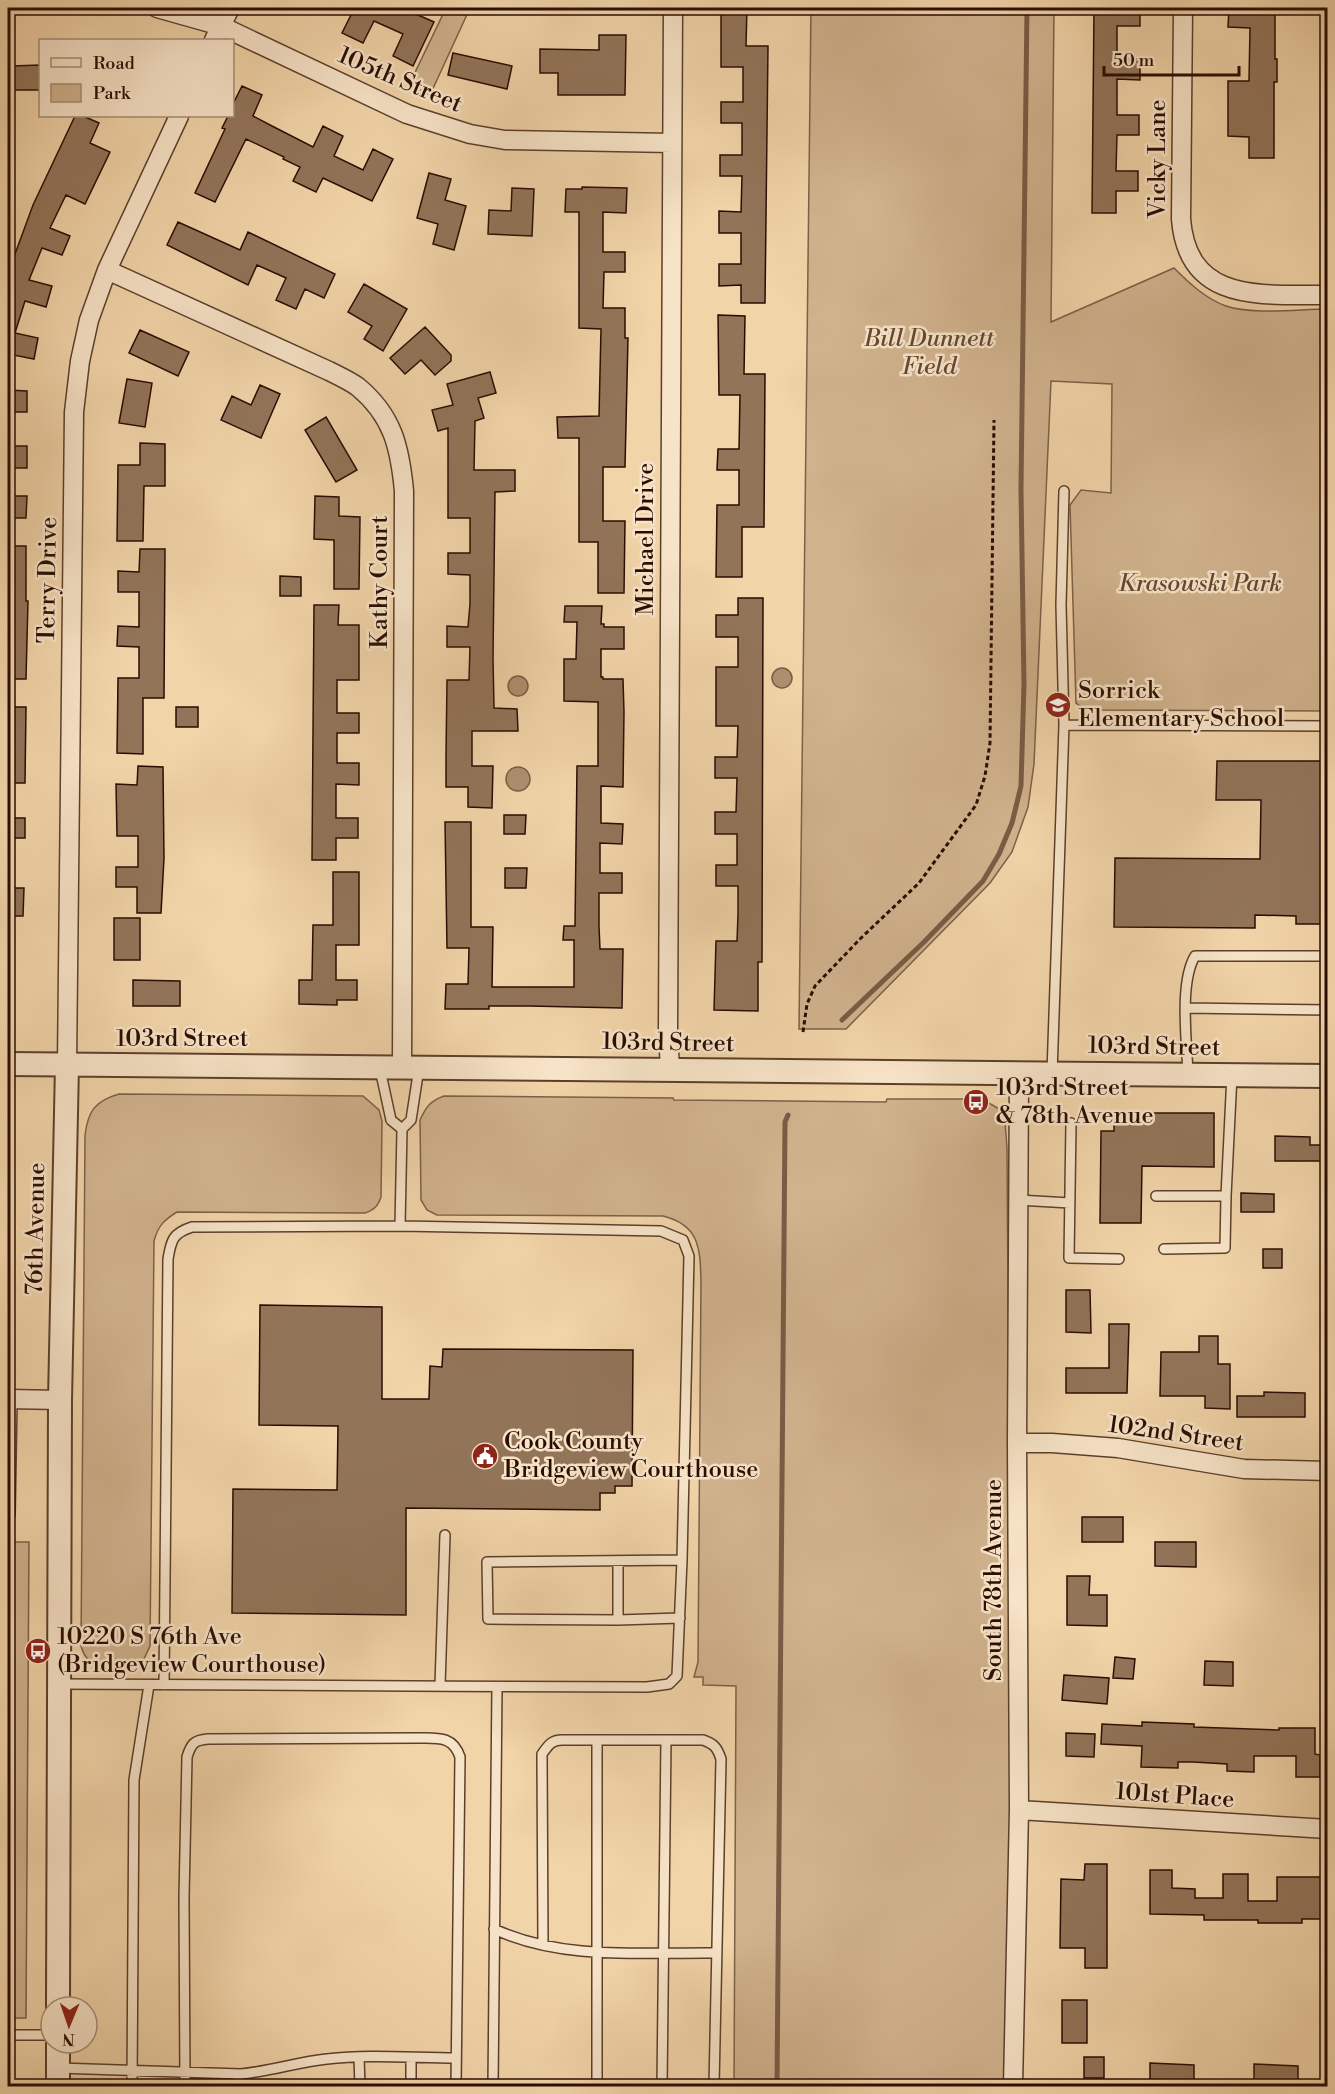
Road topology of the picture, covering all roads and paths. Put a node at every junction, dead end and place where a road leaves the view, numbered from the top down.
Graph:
1 (157, 8) edge
2 (230, 8) edge
3 (673, 8) edge
4 (1183, 8) edge
5 (218, 33) edge
6 (232, 39) edge
7 (234, 40) edge
8 (179, 117) edge
9 (672, 142) junction
10 (107, 270) junction
11 (1328, 295) edge
12 (994, 420) dead end
13 (1064, 490) dead end
14 (1064, 725) junction
15 (1328, 726) edge
16 (1328, 956) edge
17 (1186, 1008) junction
18 (1328, 1010) edge
19 (803, 1032) dead end
20 (8, 1064) edge
21 (67, 1065) junction
22 (400, 1068) junction
23 (670, 1070) junction
24 (1018, 1073) junction
25 (1052, 1073) junction
26 (1188, 1075) junction
27 (1232, 1075) junction
28 (1328, 1076) edge
29 (1071, 1123) dead end
30 (402, 1129) junction
31 (8, 1137) edge
32 (8, 1187) edge
33 (1156, 1196) dead end
34 (1226, 1196) junction
35 (1018, 1200) junction
36 (1070, 1203) junction
37 (8, 1217) edge
38 (400, 1226) junction
39 (1164, 1249) dead end
40 (1119, 1259) dead end
41 (10, 1399) edge
42 (60, 1400) junction
43 (1017, 1443) junction
44 (1328, 1471) edge
45 (10, 1515) dead end
46 (445, 1535) dead end
47 (682, 1560) junction
48 (618, 1561) junction
49 (680, 1618) junction
50 (618, 1620) junction
51 (58, 1684) junction
52 (149, 1685) junction
53 (164, 1685) junction
54 (440, 1685) junction
55 (497, 1687) junction
56 (597, 1740) junction
57 (666, 1740) junction
58 (1019, 1810) junction
59 (1328, 1829) edge
60 (494, 1929) junction
61 (543, 1945) junction
62 (597, 1952) junction
63 (663, 1952) junction
64 (717, 1953) junction
65 (58, 1995) edge
66 (8, 2035) edge
67 (39, 2035) edge
68 (58, 2055) edge
69 (359, 2058) junction
70 (411, 2058) junction
71 (456, 2058) junction
72 (132, 2069) junction
73 (185, 2072) junction
74 (238, 2074) junction
75 (58, 2077) edge
76 (132, 2086) edge
77 (185, 2086) edge
78 (238, 2086) edge
79 (360, 2086) edge
80 (411, 2086) edge
81 (456, 2086) edge
82 (493, 2086) edge
83 (597, 2086) edge
84 (662, 2086) edge
85 (714, 2086) edge
86 (1012, 2086) edge

1 - 5 street, 105th Street
2 - 5 street
3 - 9 street, Michael Drive
4 - 11 street, Vicky Lane
5 - 6 street, 105th Street
7 - 9 street, 105th Street
8 - 10 street, Terry Drive
9 - 23 street, Michael Drive
10 - 21 street, Terry Drive
10 - 22 street, Kathy Court
12 - 19 path
13 - 14 lane
14 - 15 lane
14 - 25 lane
16 - 17 lane
17 - 18 lane
17 - 26 lane
20 - 21 street, 103rd Street
21 - 22 street, 103rd Street
21 - 42 street, 76th Avenue
22 - 23 street, 103rd Street
22 - 30 lane
22 - 30 lane
23 - 24 street, 103rd Street
24 - 25 street, 103rd Street
24 - 35 street, South 78th Avenue
25 - 26 street, 103rd Street
26 - 27 street, 103rd Street
27 - 28 street, 103rd Street
27 - 34 lane
29 - 36 lane
30 - 38 lane
31 - 32 lane
32 - 37 lane
33 - 34 lane
34 - 39 lane
35 - 36 lane
35 - 43 street, South 78th Avenue
36 - 40 lane
38 - 47 lane
38 - 53 lane
41 - 42 street
41 - 45 lane
42 - 51 street, 76th Avenue
43 - 44 street, 102nd Street
43 - 58 street, South 78th Avenue
46 - 54 lane
47 - 48 lane
47 - 49 lane
48 - 50 lane
48 - 50 lane
49 - 50 lane
49 - 55 lane
51 - 52 lane
51 - 65 street, 76th Avenue
52 - 53 lane
52 - 72 lane
53 - 54 lane
54 - 55 lane
55 - 60 lane
56 - 57 lane
56 - 61 lane
56 - 62 lane
57 - 63 lane
57 - 64 lane
58 - 59 street, 101st Place
58 - 86 street, South 78th Avenue
60 - 61 lane
60 - 82 lane
61 - 62 lane
62 - 63 lane
62 - 83 lane
63 - 64 lane
63 - 84 lane
64 - 85 lane
66 - 67 lane
68 - 75 street
69 - 70 lane
69 - 74 lane
69 - 79 lane
70 - 71 lane
70 - 80 lane
71 - 73 lane
71 - 81 lane
72 - 73 lane
72 - 75 lane
72 - 76 lane
73 - 74 lane
73 - 77 lane
74 - 78 lane

